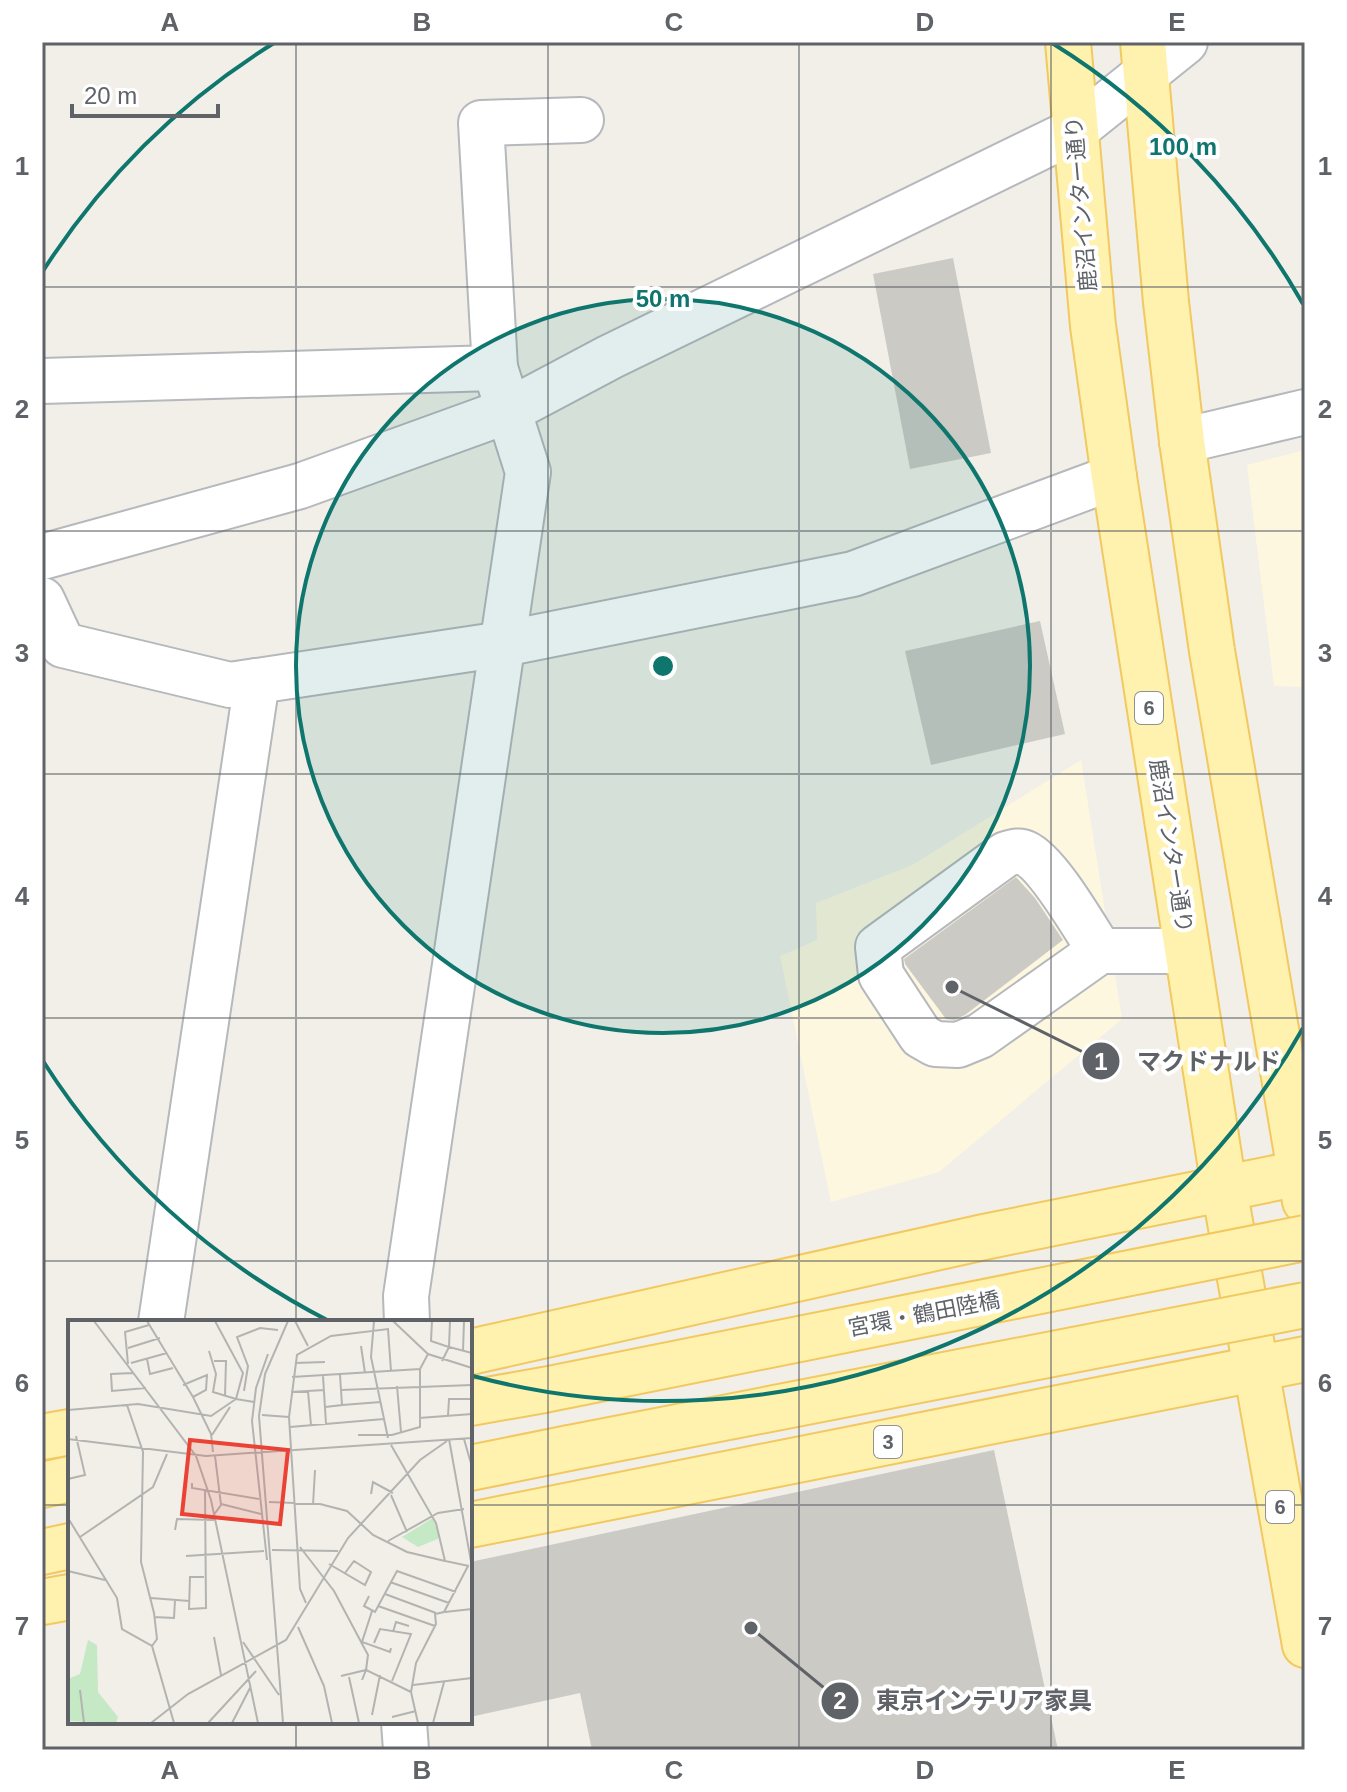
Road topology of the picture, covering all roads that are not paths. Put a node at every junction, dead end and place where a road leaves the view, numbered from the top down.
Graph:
1 (1068, 42) edge
2 (1185, 42) edge
3 (1144, 59) edge
4 (581, 120) dead end
5 (1074, 131) junction
6 (495, 368) junction
7 (42, 381) edge
8 (510, 410) junction
9 (1305, 412) edge
10 (1182, 441) junction
11 (1114, 477) junction
12 (42, 557) edge
13 (42, 600) edge
14 (503, 644) junction
15 (257, 681) junction
16 (1100, 951) junction
17 (1187, 951) junction
18 (1303, 1182) edge
19 (1224, 1188) junction
20 (1305, 1238) edge
21 (1305, 1305) edge
22 (161, 1320) edge
23 (407, 1320) edge
24 (472, 1352) edge
25 (1305, 1359) edge
26 (1255, 1370) junction
27 (472, 1403) edge
28 (68, 1432) edge
29 (42, 1437) edge
30 (472, 1468) edge
31 (68, 1479) edge
32 (42, 1485) edge
33 (472, 1525) edge
34 (68, 1546) edge
35 (42, 1552) edge
36 (68, 1597) edge
37 (42, 1602) edge
38 (1305, 1645) edge
39 (404, 1724) edge
40 (406, 1750) edge

1 - 5 main road, 鹿沼インター通り / 6
2 - 3 street
3 - 5 street
3 - 10 main road
4 - 6 street
5 - 8 street
5 - 11 main road, 鹿沼インター通り / 6
6 - 7 street
6 - 8 street
8 - 12 street
8 - 14 street
9 - 10 street
10 - 18 main road
11 - 14 street
11 - 17 main road, 鹿沼インター通り / 6
13 - 15 street
14 - 15 street
14 - 23 street
15 - 22 street
16 - 16 street
16 - 17 street
17 - 19 main road, 鹿沼インター通り / 6
18 - 19 main road
19 - 24 main road
19 - 26 main road, 鹿沼インター通り / 6
20 - 27 main road, 宮環・鶴田陸橋, bridge
21 - 30 main road, bridge
25 - 26 main road, 3
26 - 33 main road, 3
26 - 38 main road, 鹿沼インター通り / 6
28 - 29 main road
31 - 32 main road
34 - 35 main road
36 - 37 main road
39 - 40 street

